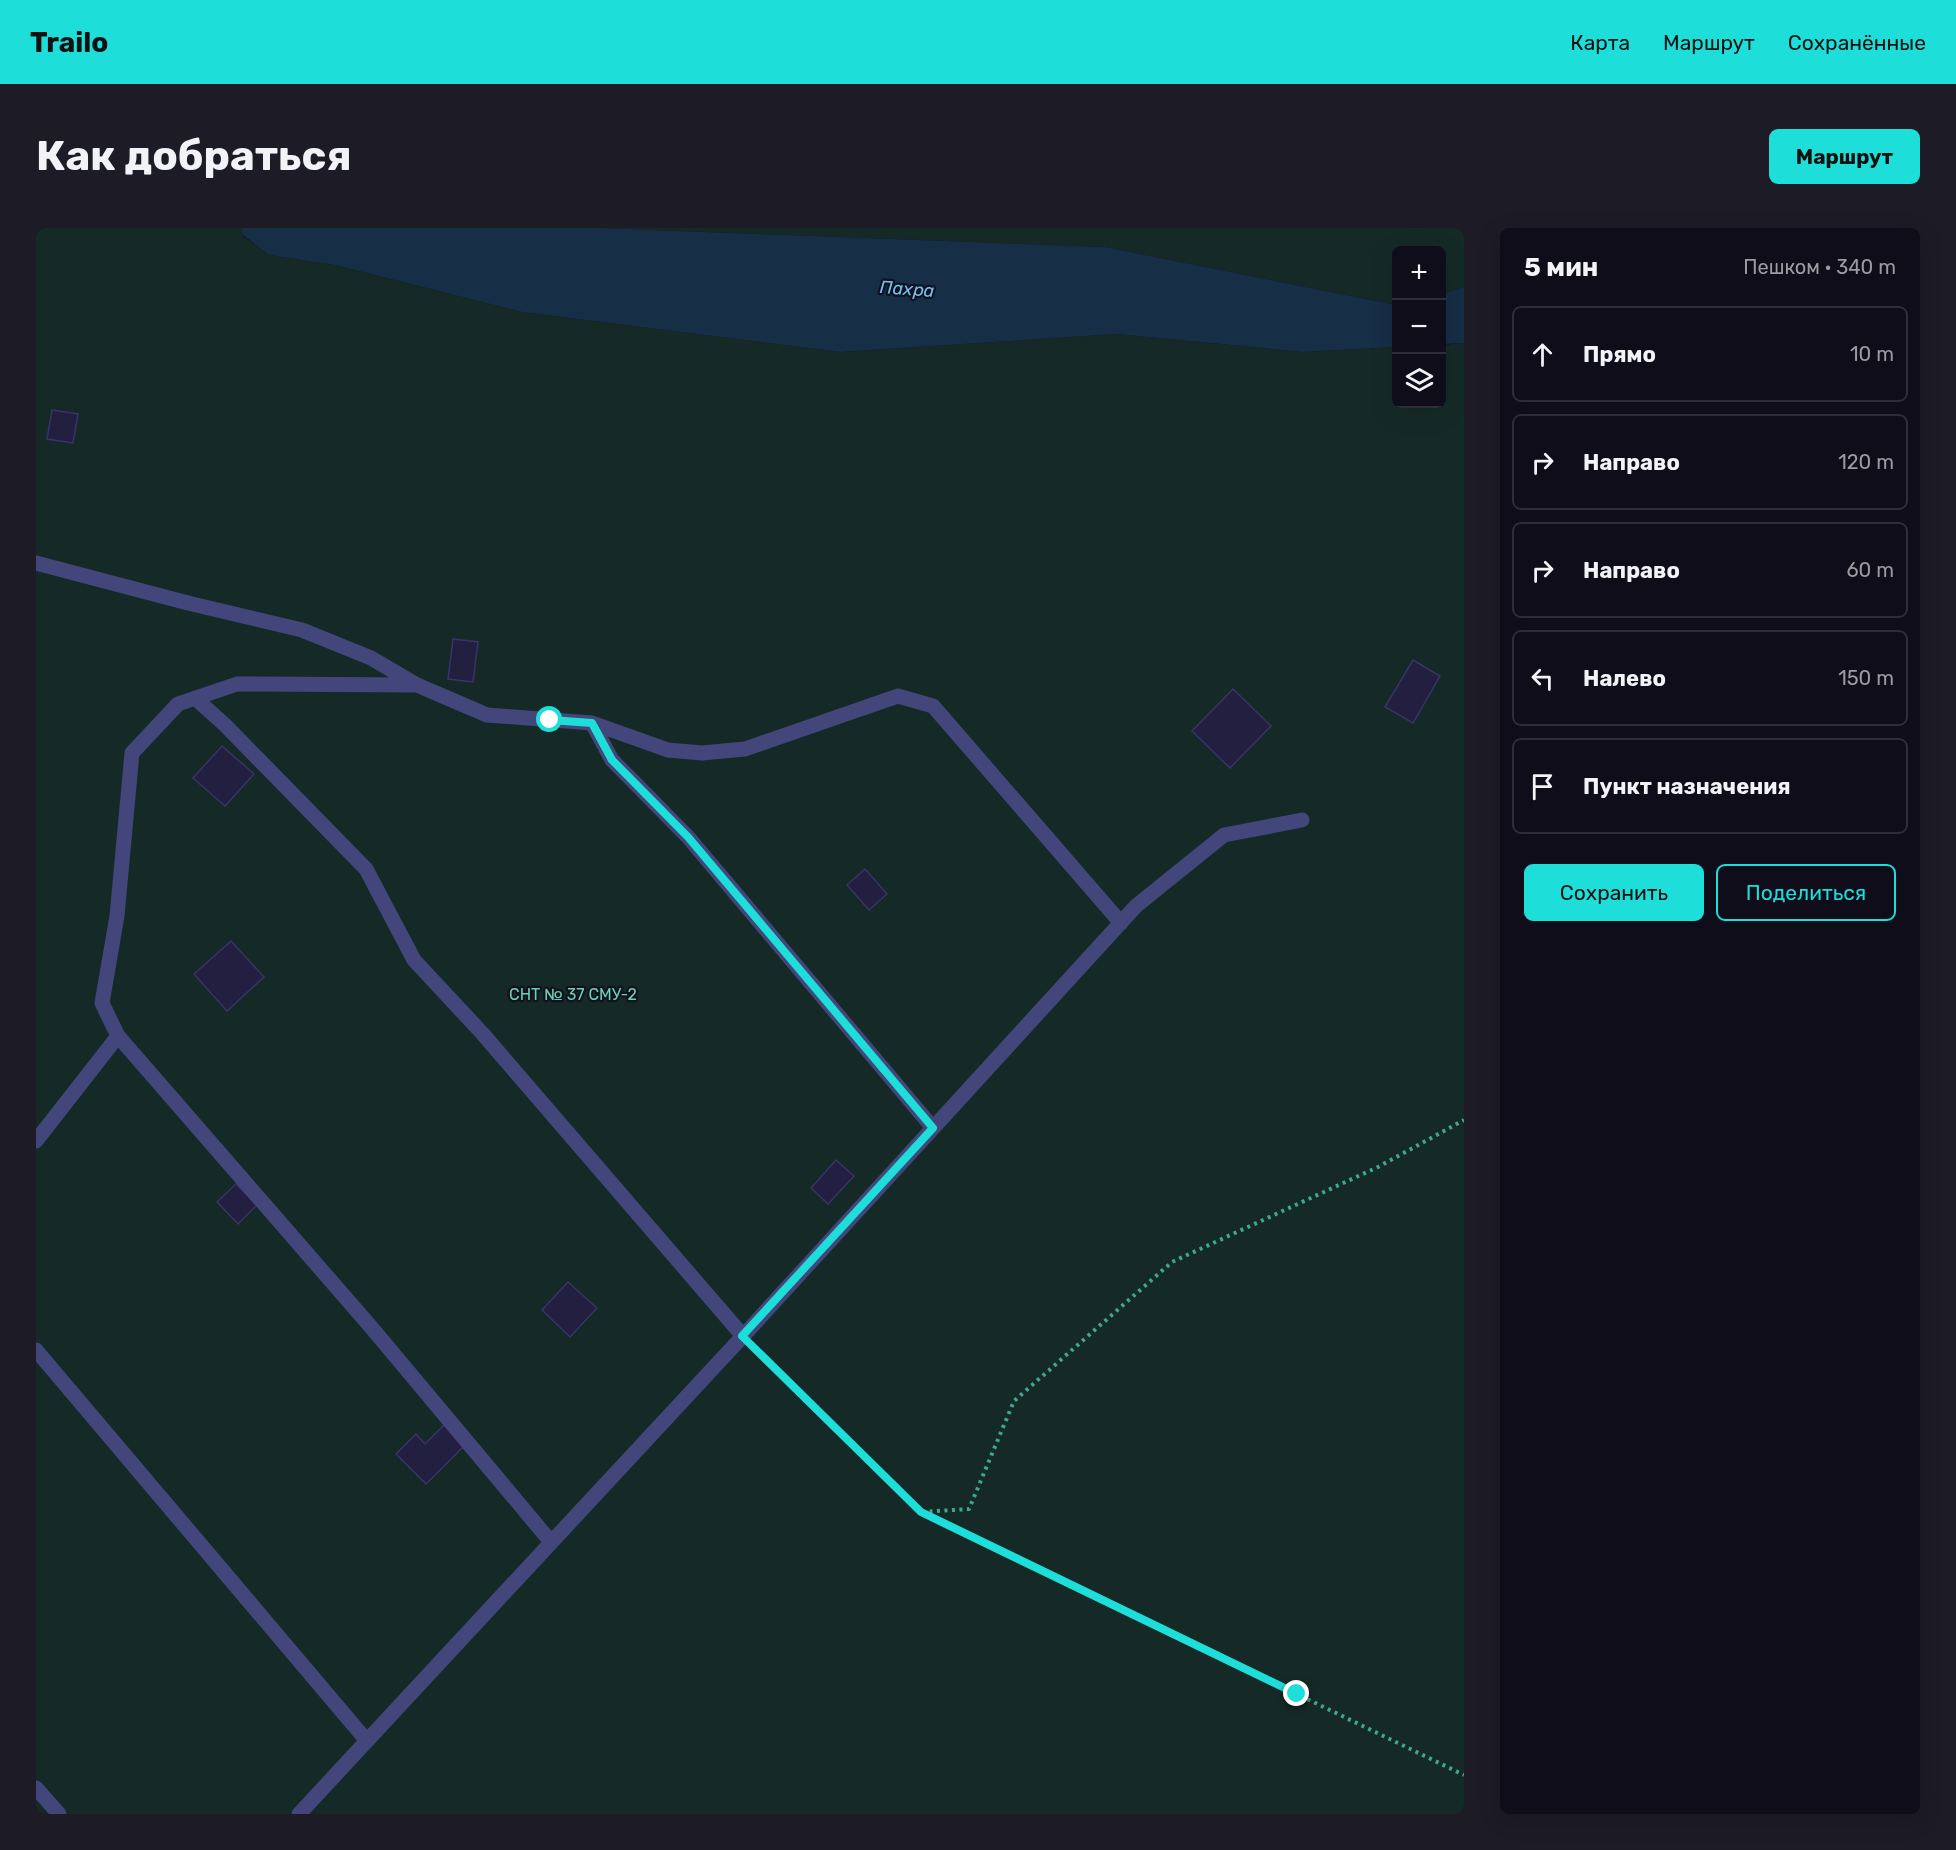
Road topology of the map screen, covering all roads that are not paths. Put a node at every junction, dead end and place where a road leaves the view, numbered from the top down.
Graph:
1 (36, 563) edge
2 (417, 685) junction
3 (195, 698) junction
4 (592, 723) junction
5 (1302, 820) dead end
6 (1121, 923) junction
7 (118, 1036) junction
8 (933, 1128) junction
9 (36, 1141) edge
10 (742, 1336) junction
11 (36, 1350) edge
12 (551, 1542) junction
13 (367, 1741) junction
14 (36, 1788) edge
15 (59, 1814) edge
16 (299, 1814) edge

1 - 2 lane
2 - 3 lane
2 - 4 lane
3 - 7 lane
3 - 10 lane
4 - 6 lane
4 - 8 lane
5 - 6 lane
6 - 8 lane
7 - 9 lane
7 - 12 lane
8 - 10 lane
10 - 12 lane
11 - 13 lane
12 - 13 lane
13 - 16 lane
14 - 15 lane

